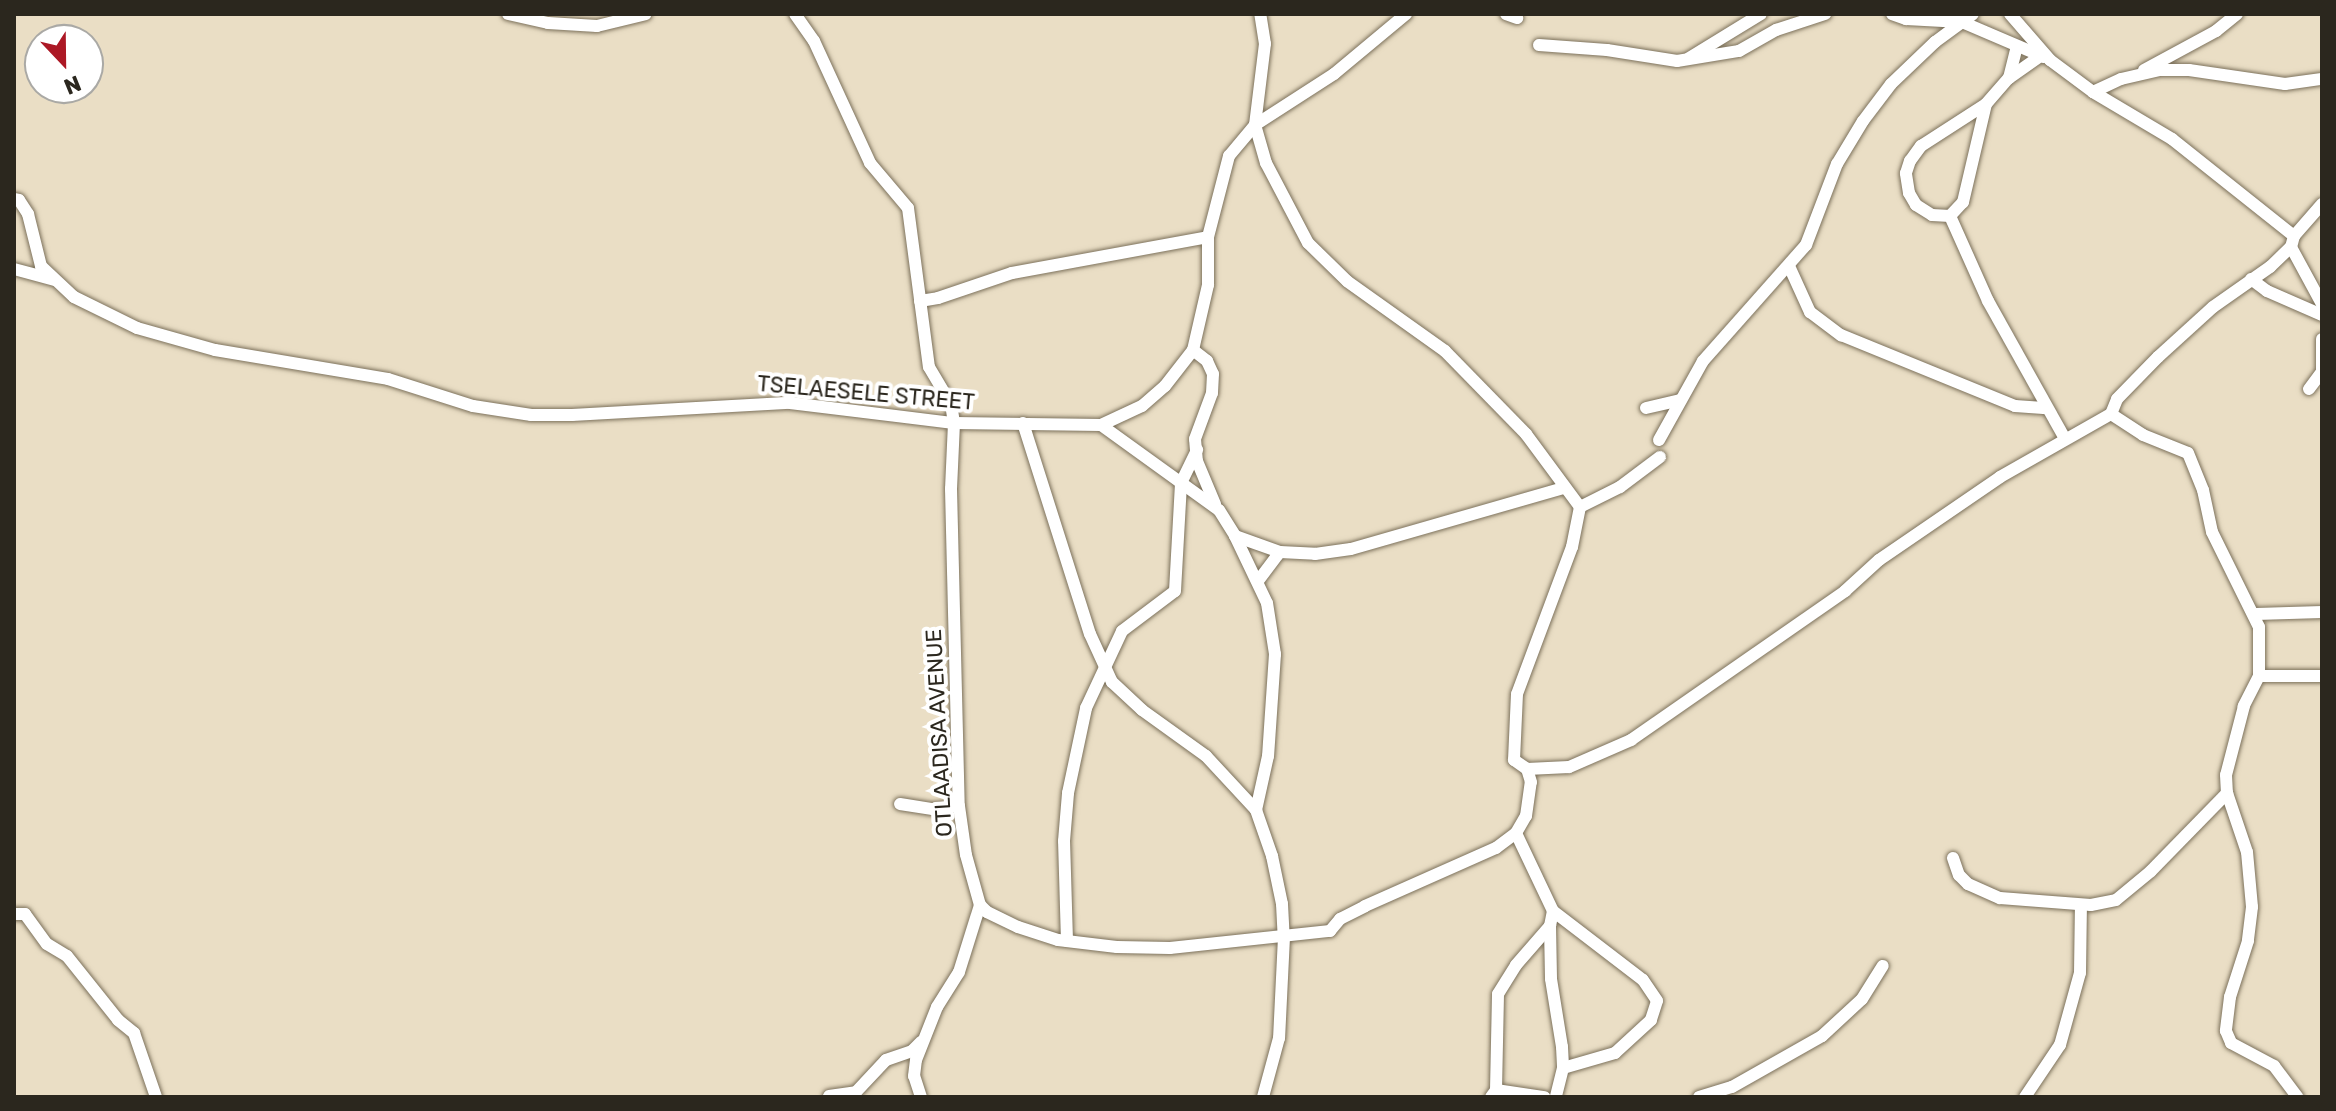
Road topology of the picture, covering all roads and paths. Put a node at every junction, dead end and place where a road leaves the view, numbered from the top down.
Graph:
1 (508, 14) edge
2 (646, 14) edge
3 (795, 14) edge
4 (1260, 14) edge
5 (1406, 14) edge
6 (1764, 14) edge
7 (1825, 14) edge
8 (1892, 14) edge
9 (2010, 14) edge
10 (2237, 14) edge
11 (1967, 18) edge
12 (1776, 30) junction
13 (1539, 45) dead end
14 (2017, 47) junction
15 (2046, 58) junction
16 (1686, 60) junction
17 (2138, 74) junction
18 (2009, 78) junction
19 (2322, 79) edge
20 (2093, 92) junction
21 (1986, 104) junction
22 (1255, 125) junction
23 (14, 199) edge
24 (2322, 204) edge
25 (1950, 216) junction
26 (1208, 237) junction
27 (2292, 242) junction
28 (1789, 266) junction
29 (14, 269) edge
30 (2251, 279) junction
31 (55, 280) junction
32 (920, 301) junction
33 (2322, 304) edge
34 (2322, 315) edge
35 (2322, 339) edge
36 (1193, 350) junction
37 (2309, 389) dead end
38 (1680, 400) junction
39 (1646, 408) dead end
40 (2047, 408) junction
41 (2111, 414) junction
42 (954, 423) junction
43 (1023, 423) junction
44 (1101, 425) junction
45 (2065, 439) junction
46 (1659, 440) dead end
47 (1197, 450) junction
48 (1660, 457) dead end
49 (1181, 483) junction
50 (1564, 488) junction
51 (1580, 507) junction
52 (1219, 510) junction
53 (1235, 536) junction
54 (1280, 552) junction
55 (1258, 581) junction
56 (2322, 612) edge
57 (2256, 614) junction
58 (1104, 668) junction
59 (2259, 676) junction
60 (2322, 676) edge
61 (1527, 769) junction
62 (2227, 793) junction
63 (900, 804) dead end
64 (959, 806) junction
65 (1256, 810) junction
66 (1516, 833) junction
67 (1953, 858) dead end
68 (980, 905) junction
69 (2081, 905) junction
70 (1553, 911) junction
71 (14, 914) edge
72 (1550, 926) junction
73 (1284, 937) junction
74 (1067, 941) junction
75 (1883, 966) dead end
76 (923, 1040) junction
77 (1563, 1068) junction
78 (1494, 1093) edge
79 (829, 1096) edge
80 (156, 1097) edge
81 (921, 1097) edge
82 (1263, 1097) edge
83 (1544, 1097) edge
84 (1556, 1097) edge
85 (1699, 1097) edge
86 (2025, 1097) edge
87 (2297, 1097) edge

1 - 2 street
3 - 32 street, OTLAADISA AVENUE
4 - 22 street
5 - 22 street, TSELAESELE STREET
6 - 12 street
6 - 16 street
7 - 12 street
8 - 11 street
9 - 15 street
10 - 17 street
11 - 14 street
11 - 28 street
12 - 16 street
13 - 16 street
14 - 15 street
14 - 18 street
15 - 18 street
15 - 20 street
17 - 19 street
17 - 20 street
18 - 21 street
20 - 27 street
21 - 25 street
21 - 25 street
22 - 26 street, TSELAESELE STREET
22 - 50 street
23 - 31 street, TSELAESELE STREET
24 - 27 street
25 - 40 street
26 - 32 street
26 - 36 street, TSELAESELE STREET
27 - 30 street
27 - 33 street
28 - 38 street
28 - 40 street
29 - 31 street, TSELAESELE STREET
30 - 34 street
30 - 41 street
31 - 42 street, TSELAESELE STREET
32 - 42 street, OTLAADISA AVENUE
35 - 37 street
36 - 44 street, TSELAESELE STREET
36 - 47 street
38 - 39 street
38 - 46 street
40 - 45 street
41 - 45 street
41 - 57 street
42 - 43 street, TSELAESELE STREET
42 - 64 street, OTLAADISA AVENUE
43 - 44 street, TSELAESELE STREET
43 - 58 street
44 - 49 street
45 - 61 street
47 - 49 street
47 - 52 street
48 - 51 street
49 - 52 street
49 - 58 street
50 - 51 street
50 - 54 street
51 - 61 street
52 - 53 street
53 - 54 street
53 - 55 street
54 - 55 street
55 - 65 street
56 - 57 street
57 - 59 street
58 - 65 street
58 - 74 street
59 - 60 street
59 - 62 street
61 - 66 street
62 - 69 street
62 - 87 street
63 - 64 street
64 - 68 street, OTLAADISA AVENUE
65 - 73 street
66 - 70 street
66 - 73 street
67 - 69 street
68 - 74 street
68 - 76 street
69 - 86 street
70 - 72 street
70 - 77 street
71 - 80 street
72 - 77 street
72 - 78 street
73 - 74 street
73 - 82 street
75 - 85 street
76 - 79 street
76 - 81 street
77 - 84 street
78 - 83 street

